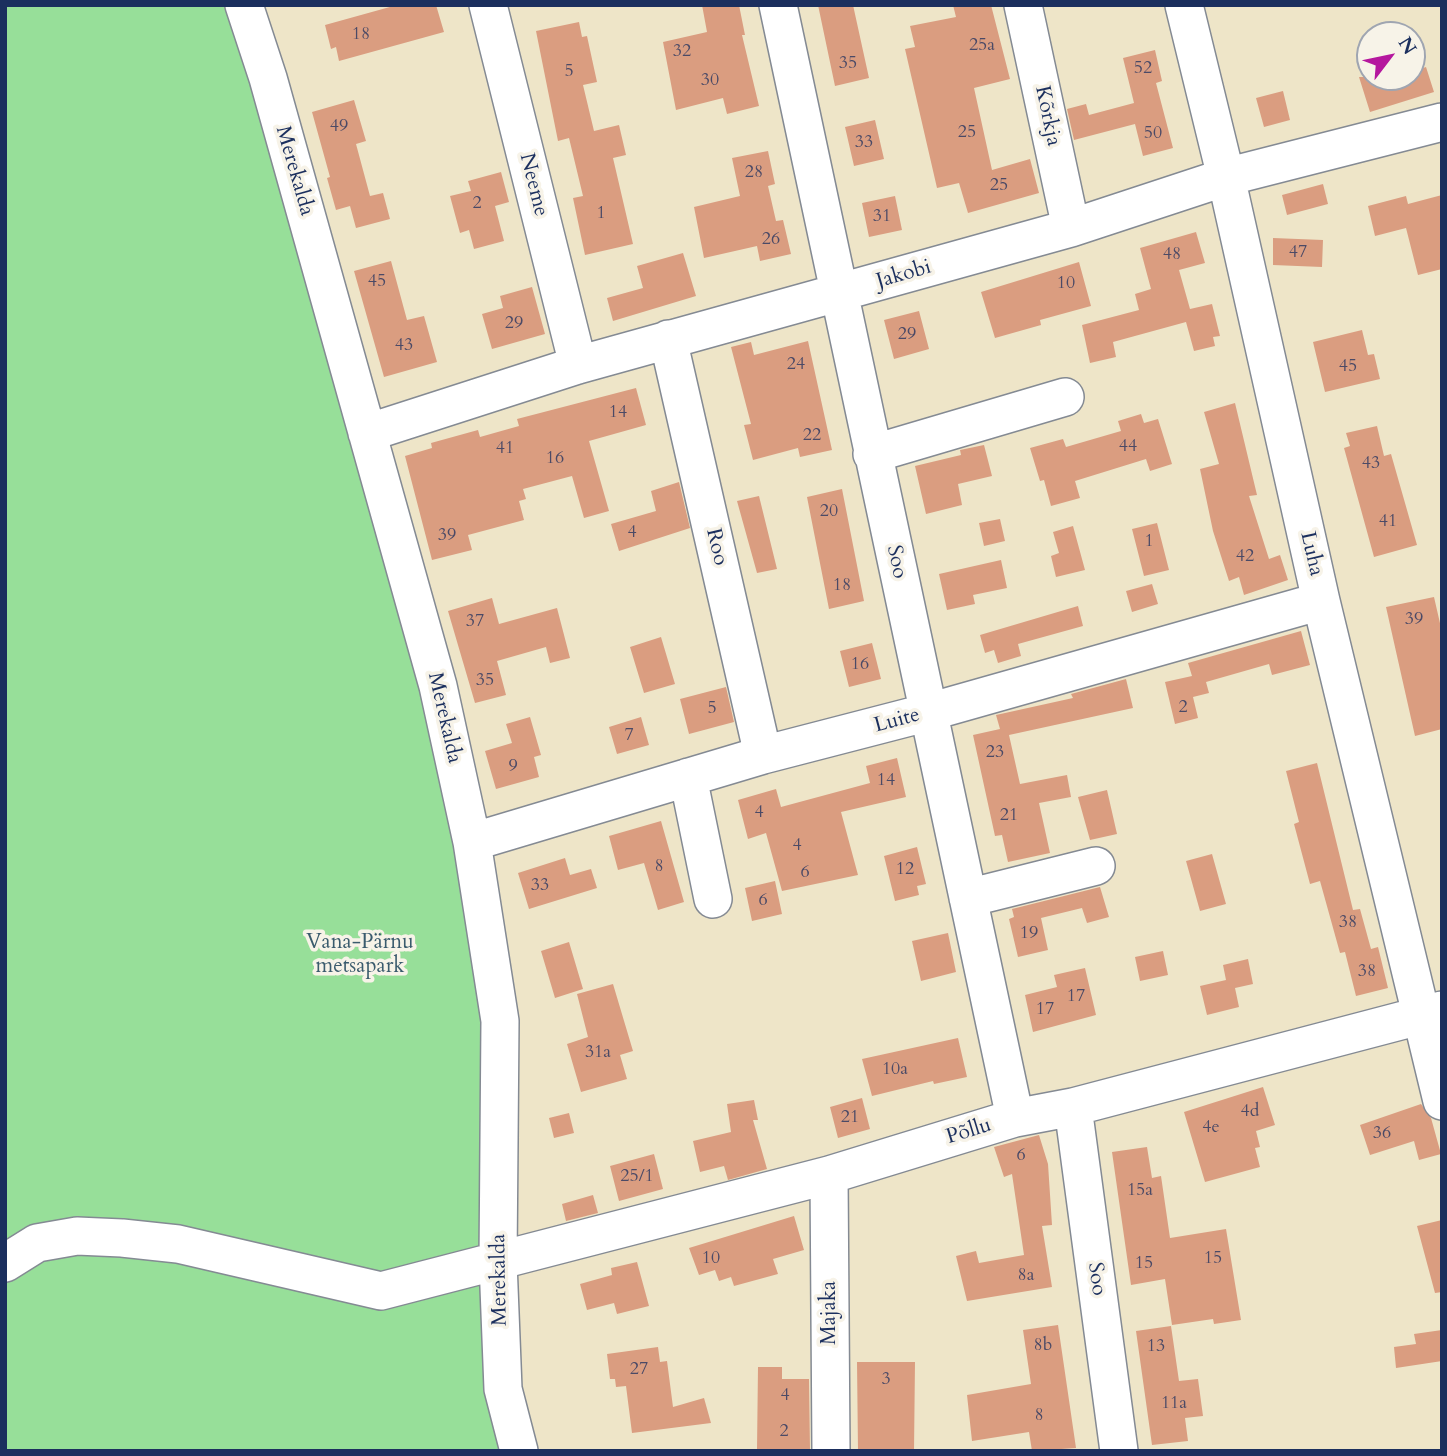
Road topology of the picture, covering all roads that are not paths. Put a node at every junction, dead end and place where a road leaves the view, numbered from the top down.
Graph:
1 (488, 5) edge
2 (778, 5) edge
3 (1023, 5) edge
4 (1184, 5) edge
5 (251, 7) edge
6 (1442, 122) edge
7 (1226, 177) junction
8 (1072, 228) junction
9 (841, 293) junction
10 (668, 339) junction
11 (578, 365) junction
12 (1065, 397) dead end
13 (367, 433) junction
14 (872, 454) junction
15 (1321, 601) junction
16 (929, 712) junction
17 (763, 755) junction
18 (688, 777) junction
19 (472, 842) junction
20 (1096, 866) dead end
21 (968, 898) junction
22 (713, 899) dead end
23 (1431, 1013) edge
24 (1442, 1101) edge
25 (1073, 1107) junction
26 (1015, 1118) junction
27 (829, 1175) junction
28 (498, 1262) junction
29 (5, 1263) edge
30 (519, 1451) edge
31 (831, 1451) edge
32 (1119, 1451) edge

1 - 11 street, Neeme
2 - 9 street, Soo
3 - 8 street, Kõrkja
4 - 7 street, Luha
5 - 13 street, Merekalda
6 - 7 street, Jakobi
7 - 8 street, Jakobi
7 - 15 street, Luha
8 - 9 street, Jakobi
9 - 10 street, Jakobi
9 - 14 street, Soo
10 - 11 street, Jakobi
10 - 17 street, Roo
11 - 13 street, Jakobi
12 - 14 street
13 - 19 street, Merekalda
14 - 16 street, Soo
15 - 16 street, Luite
15 - 23 street, Luha
16 - 17 street, Luite
16 - 21 street, Soo
17 - 18 street, Luite
18 - 19 street, Luite
18 - 22 street
19 - 28 street, Merekalda
20 - 21 street
21 - 26 street, Soo
23 - 24 street, Luha
23 - 25 street, Põllu
25 - 26 street, Põllu
25 - 32 street, Soo
26 - 27 street, Põllu
27 - 28 street, Põllu
27 - 31 street, Majaka
28 - 29 street, Põllu
28 - 30 street, Merekalda

